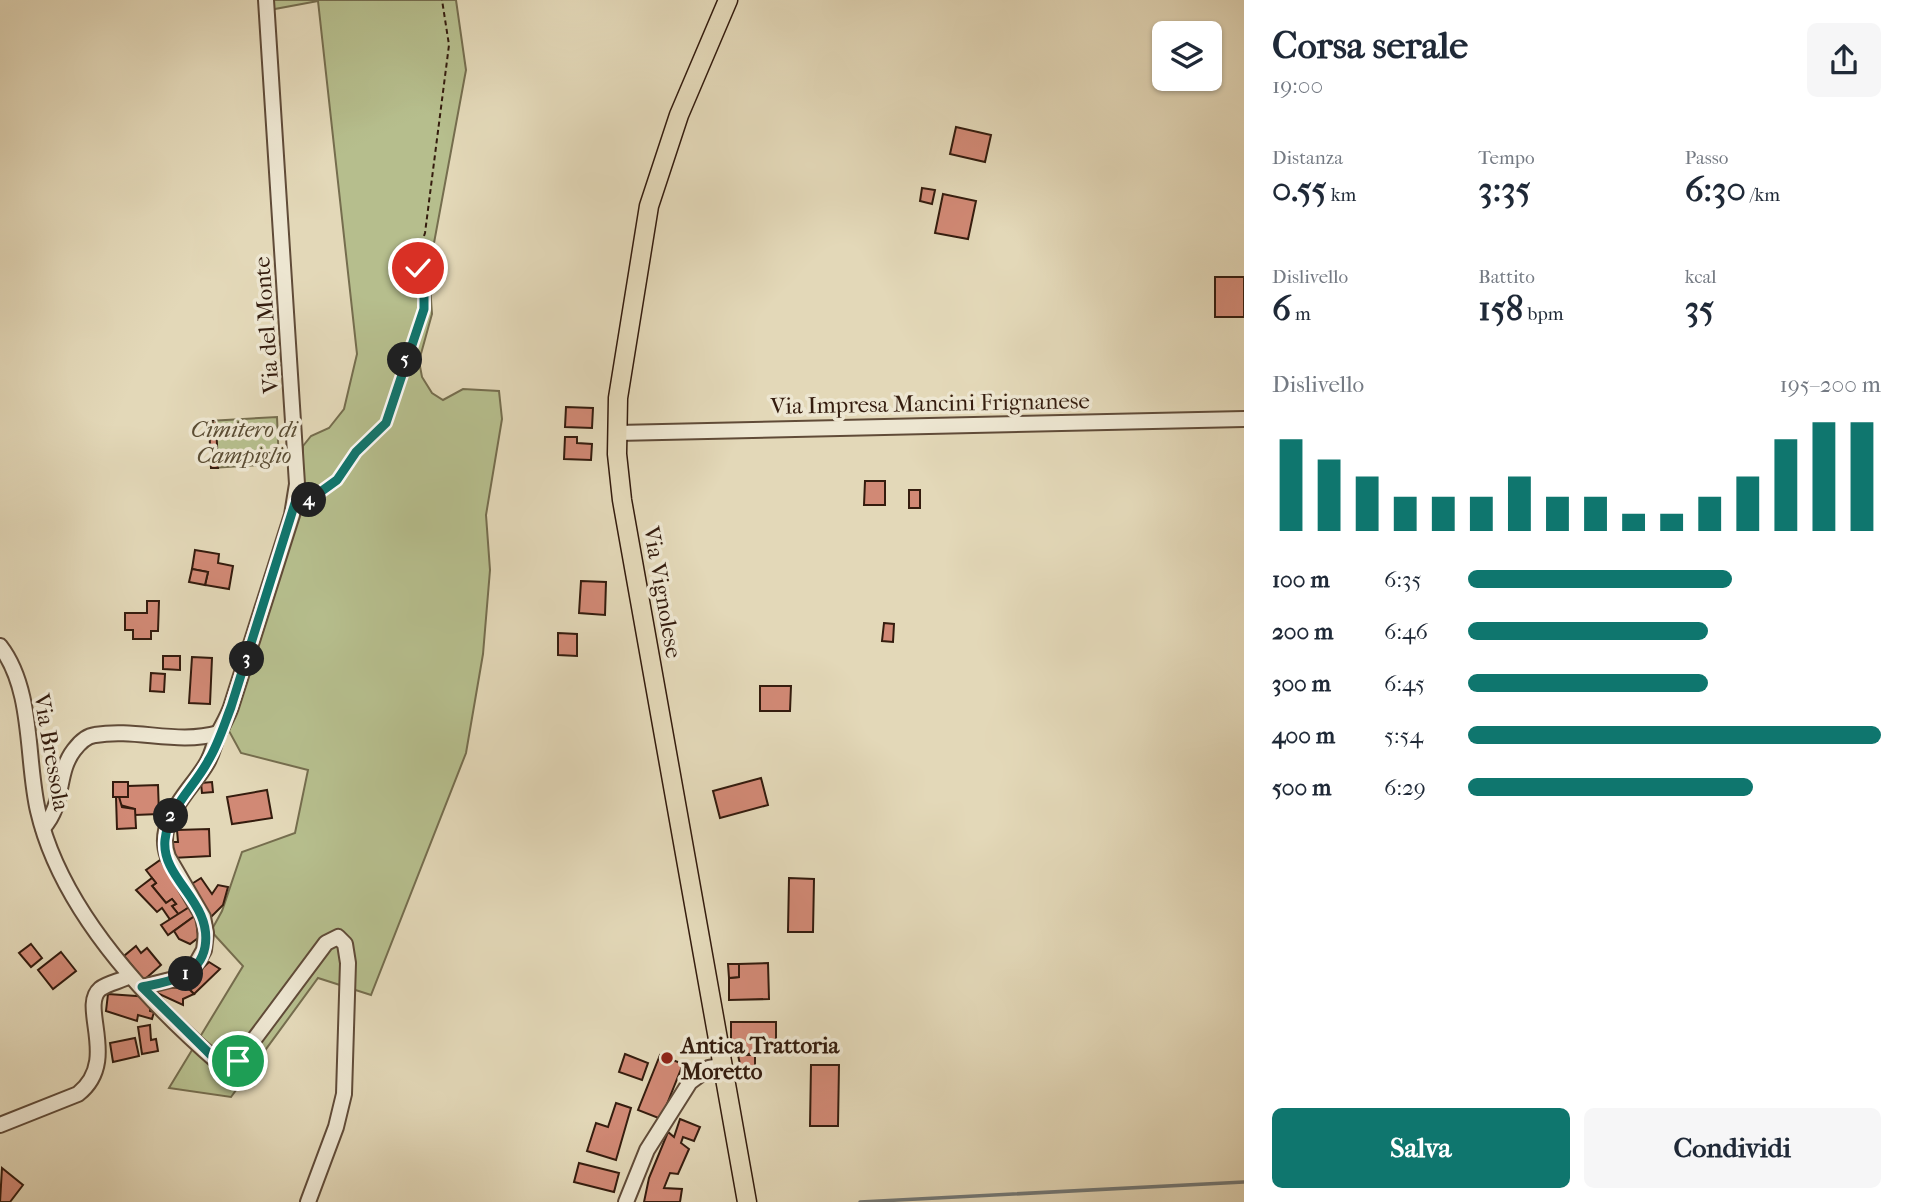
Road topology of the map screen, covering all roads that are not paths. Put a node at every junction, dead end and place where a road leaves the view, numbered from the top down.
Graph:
1 (266, 0) edge
2 (728, 0) edge
3 (1244, 419) edge
4 (617, 433) junction
5 (0, 646) edge
6 (219, 733) junction
7 (43, 828) junction
8 (130, 975) junction
9 (142, 987) junction
10 (721, 1066) junction
11 (0, 1125) edge
12 (308, 1202) edge
13 (626, 1202) edge
14 (747, 1202) edge

1 - 6 street, Via del Monte
2 - 4 main road, Via Vignolese
3 - 4 street, Via Impresa Mancini Frignanese
4 - 10 main road, Via Vignolese
5 - 7 street, Via Bressola
6 - 7 street
6 - 9 street, Via del Monte
7 - 8 street, Via Bressola
8 - 9 street, Via Bressola
8 - 11 street
9 - 12 street, Via Bressola
10 - 13 street
10 - 14 main road, Via Vignolese

